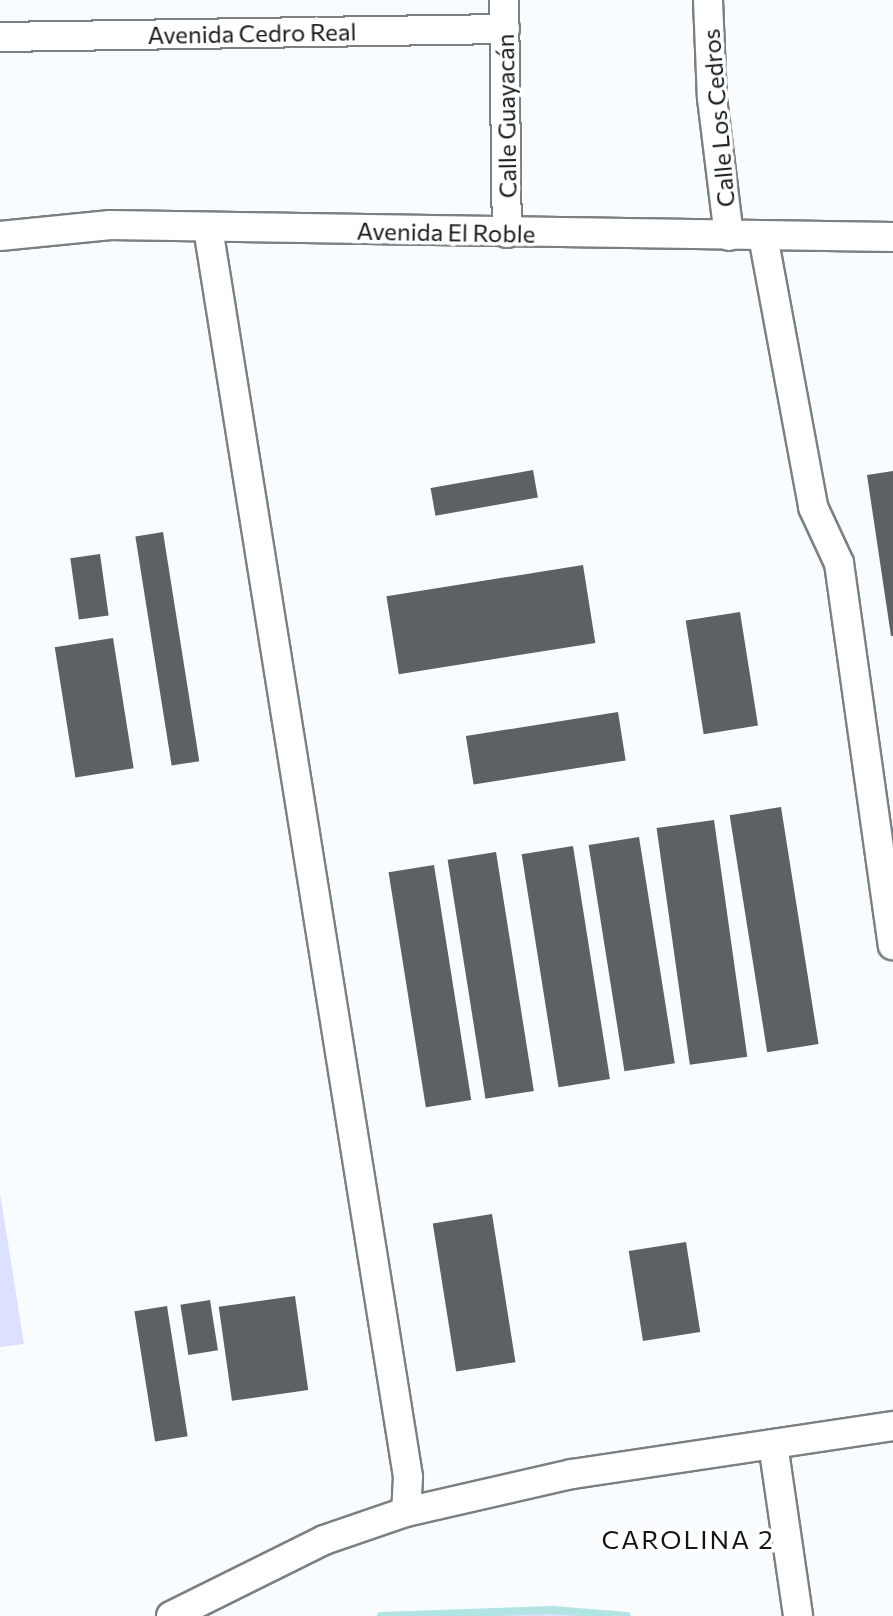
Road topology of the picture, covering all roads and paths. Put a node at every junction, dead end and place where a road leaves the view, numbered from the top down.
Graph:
1 (504, 0) edge
2 (708, 0) edge
3 (505, 29) junction
4 (0, 37) edge
5 (208, 228) junction
6 (507, 233) junction
7 (0, 236) edge
8 (729, 236) junction
9 (763, 236) junction
10 (893, 237) edge
11 (893, 945) edge
12 (893, 1426) edge
13 (773, 1444) junction
14 (405, 1512) junction
15 (171, 1616) edge
16 (798, 1616) edge

1 - 3 street, Calle Guayacán
2 - 8 street, Calle Los Cedros
3 - 4 street, Avenida Cedro Real
3 - 6 street, Calle Guayacán
5 - 6 street, Avenida El Roble
5 - 7 street, Avenida El Roble
5 - 14 street
6 - 8 street, Avenida El Roble
8 - 9 street, Avenida El Roble
9 - 10 street, Avenida El Roble
9 - 11 street
12 - 13 street
13 - 14 street
13 - 16 street
14 - 15 street

